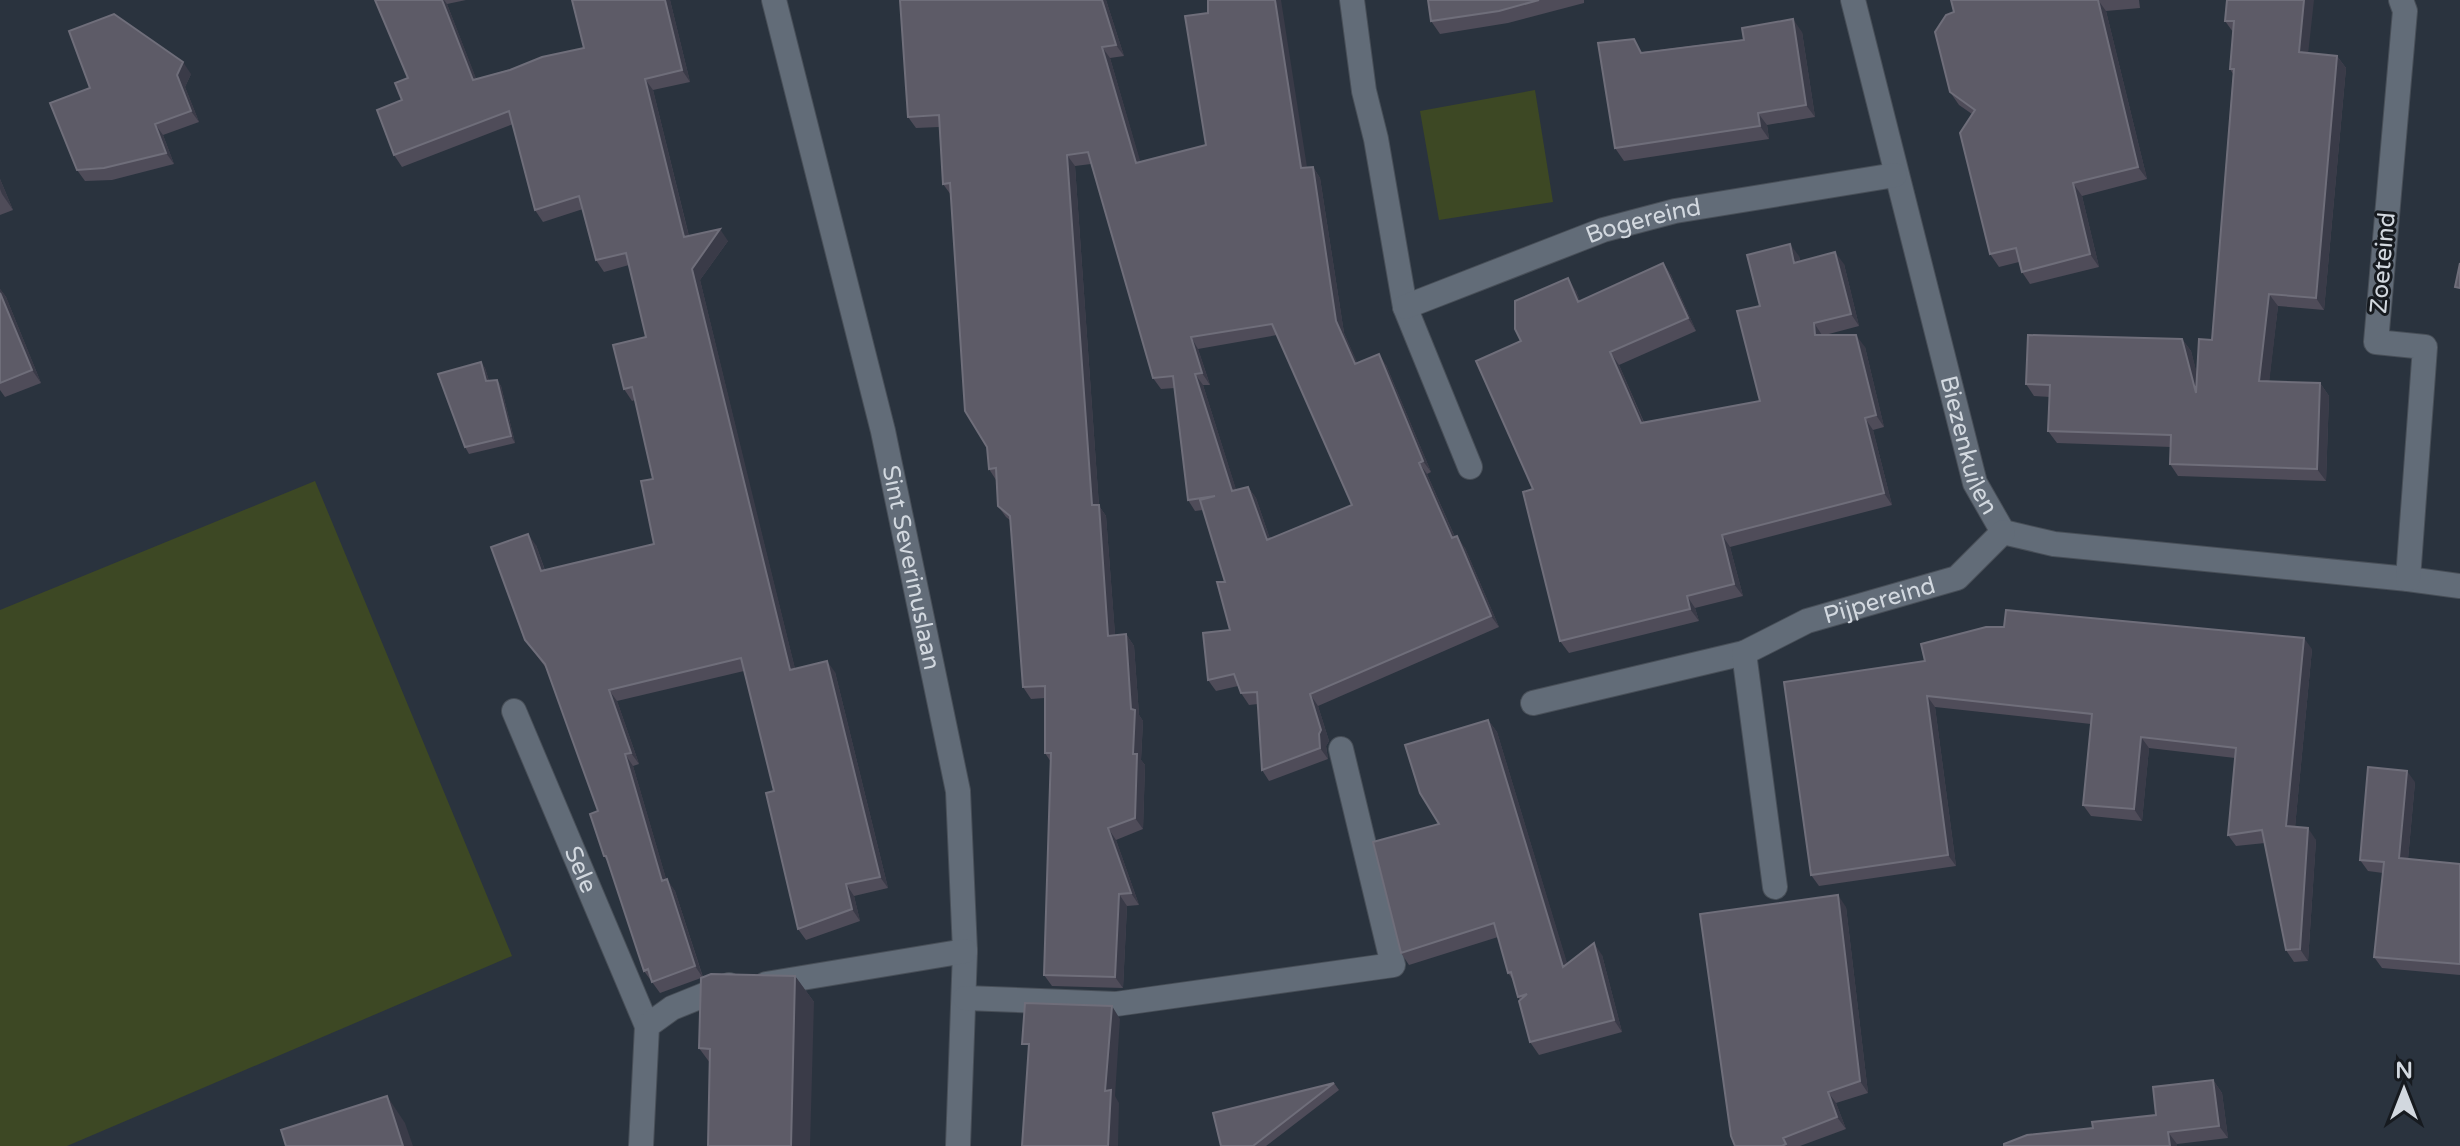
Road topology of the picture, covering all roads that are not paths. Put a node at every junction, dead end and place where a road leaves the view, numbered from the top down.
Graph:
1 (774, 0) edge
2 (1352, 0) edge
3 (1853, 0) edge
4 (2401, 0) edge
5 (1895, 175) junction
6 (1405, 307) junction
7 (1470, 467) dead end
8 (2003, 532) junction
9 (2408, 579) junction
10 (2460, 586) edge
11 (1744, 653) junction
12 (1533, 703) dead end
13 (514, 711) dead end
14 (1341, 749) dead end
15 (1775, 887) dead end
16 (965, 951) junction
17 (965, 998) junction
18 (647, 1026) junction
19 (641, 1146) edge
20 (958, 1146) edge

1 - 16 street, Sint Severinuslaan
2 - 6 street
3 - 5 street, Biezenkuilen
4 - 9 street, Zoeteind
5 - 6 street, Bogereind
5 - 8 street, Biezenkuilen
6 - 7 street
8 - 9 street, Biezenkuilen
8 - 11 street, Pijpereind
9 - 10 street, Biezenkuilen
11 - 12 street, Pijpereind
11 - 15 street
13 - 18 street, Sele
14 - 17 street
16 - 17 street, Sint Severinuslaan
16 - 18 street
17 - 20 street, Sint Severinuslaan
18 - 19 street, Sele

